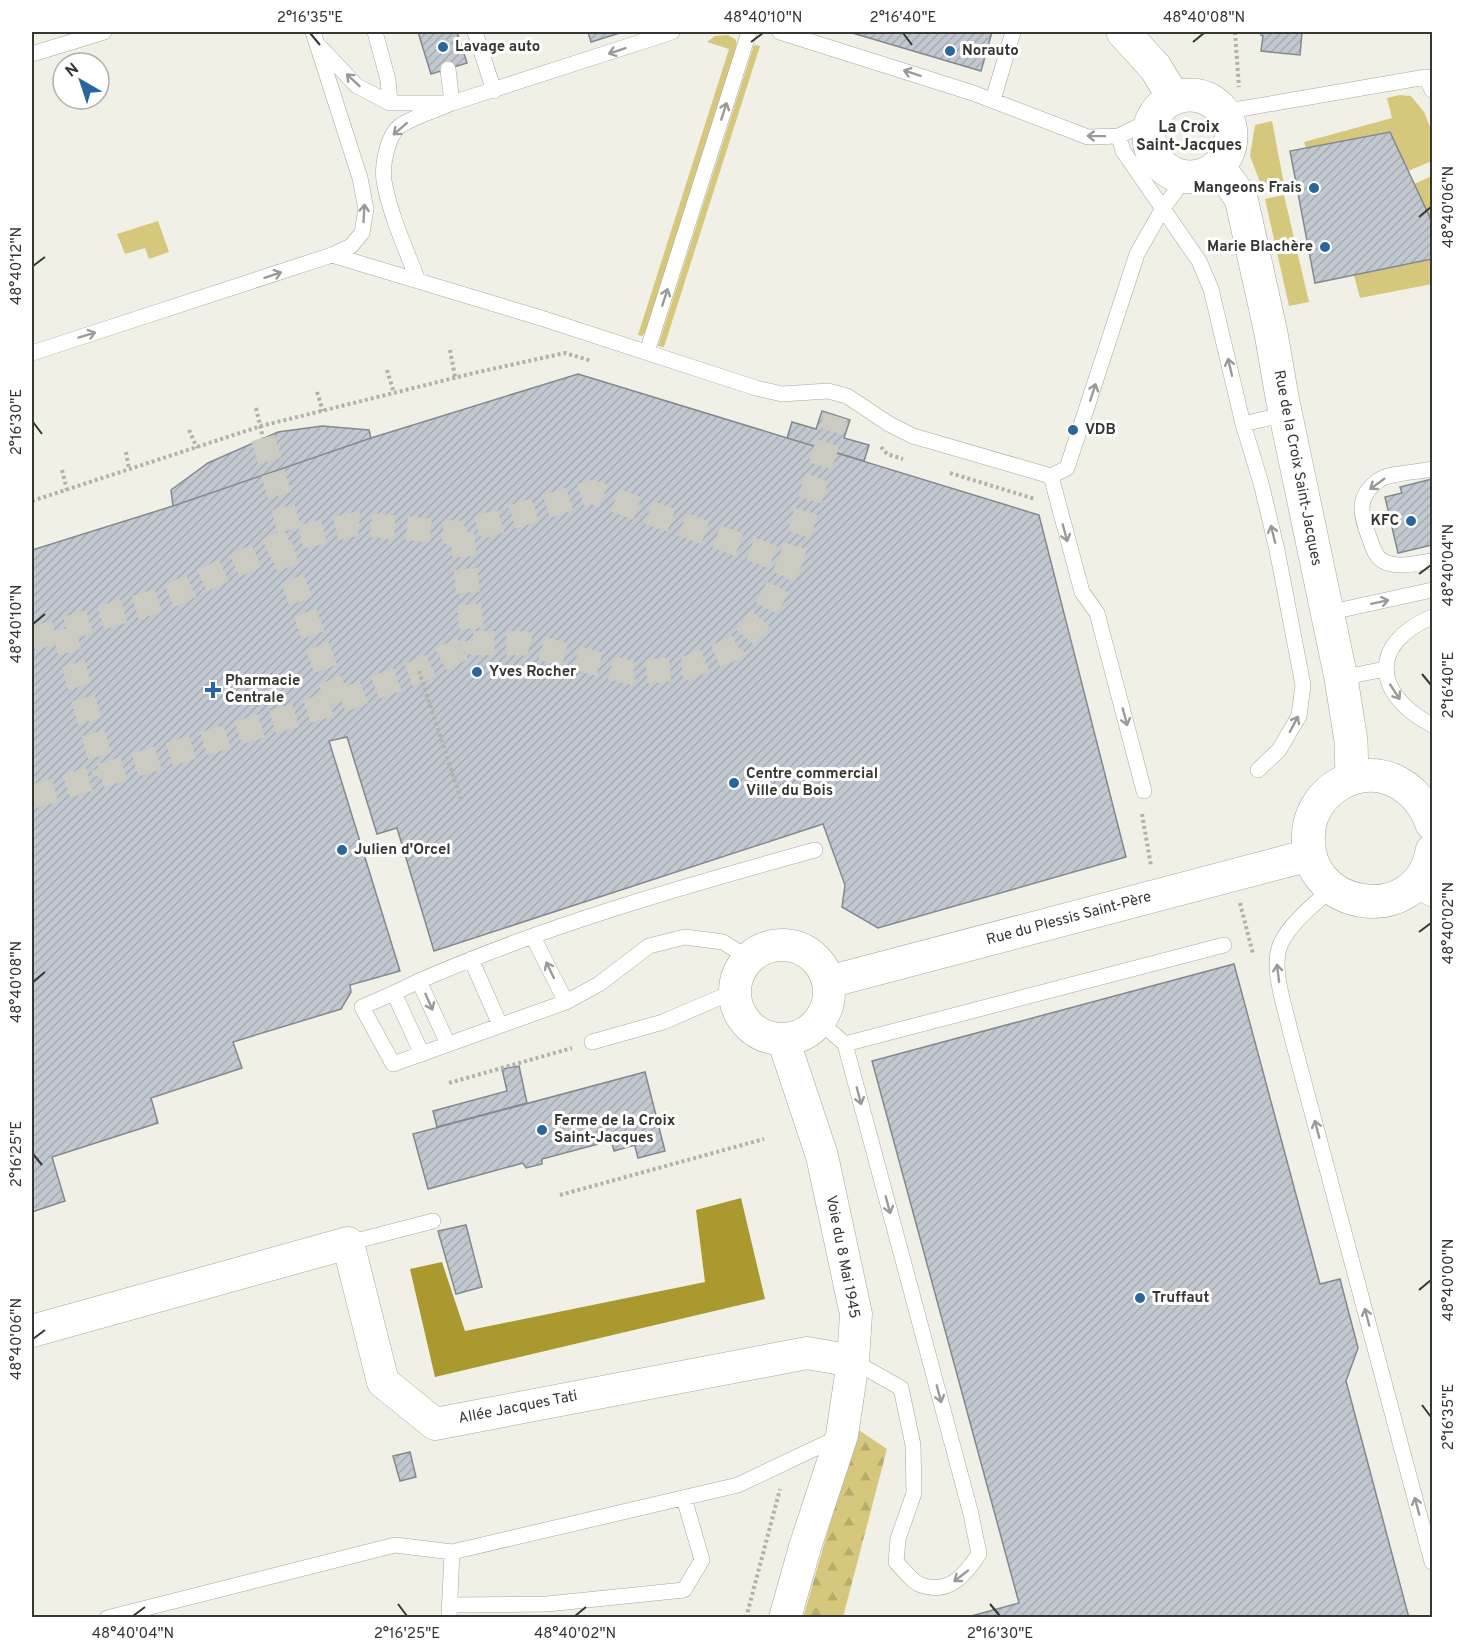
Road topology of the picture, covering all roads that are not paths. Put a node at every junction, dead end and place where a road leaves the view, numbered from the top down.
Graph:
1 (104, 32) edge
2 (375, 32) edge
3 (475, 32) edge
4 (672, 32) edge
5 (749, 32) edge
6 (780, 32) edge
7 (1013, 32) edge
8 (1123, 32) edge
9 (315, 38) edge
10 (32, 54) edge
11 (448, 69) dead end
12 (1432, 90) edge
13 (494, 91) junction
14 (1174, 98) junction
15 (993, 100) junction
16 (390, 103) junction
17 (452, 103) junction
18 (1231, 109) junction
19 (1151, 120) junction
20 (1119, 136) junction
21 (1218, 166) junction
22 (1186, 177) junction
23 (1163, 208) junction
24 (332, 255) junction
25 (418, 281) junction
26 (648, 352) junction
27 (32, 353) edge
28 (1286, 414) junction
29 (1243, 424) junction
30 (1432, 469) edge
31 (1050, 476) junction
32 (1432, 561) edge
33 (1432, 590) edge
34 (1327, 613) junction
35 (1432, 617) edge
36 (1385, 669) junction
37 (1341, 678) junction
38 (1432, 725) edge
39 (1258, 770) dead end
40 (1352, 778) junction
41 (1144, 790) dead end
42 (1431, 815) edge
43 (815, 850) dead end
44 (1310, 855) junction
45 (1426, 877) edge
46 (1332, 888) junction
47 (533, 937) junction
48 (1224, 945) dead end
49 (471, 958) junction
50 (750, 959) junction
51 (419, 981) junction
52 (828, 982) junction
53 (735, 991) junction
54 (394, 993) junction
55 (566, 1002) junction
56 (819, 1021) junction
57 (500, 1026) junction
58 (783, 1039) junction
59 (592, 1042) road end
60 (448, 1044) junction
61 (844, 1044) junction
62 (422, 1054) junction
63 (433, 1221) dead end
64 (348, 1243) junction
65 (32, 1331) edge
66 (853, 1361) junction
67 (842, 1436) junction
68 (684, 1498) junction
69 (452, 1552) junction
70 (1432, 1562) edge
71 (449, 1611) edge
72 (107, 1617) edge
73 (785, 1617) edge

1 - 10 lane
2 - 16 lane
3 - 13 lane
4 -> 13 lane
26 -> 5 lane
15 -> 6 lane
7 - 15 lane
8 - 14 street
16 -> 9 lane
24 -> 9 lane
11 - 17 lane
12 - 18 lane
13 - 17 lane
14 - 18 street
14 - 19 street
20 -> 15 lane
16 - 17 lane
17 -> 25 lane
18 - 21 street
19 - 20 lane
19 - 22 street
20 - 23 lane
21 - 22 street
21 - 28 street, Rue de la Croix Saint-Jacques
22 - 23 lane
29 -> 23 lane
31 -> 23 lane
24 - 25 lane
27 -> 24 lane
25 - 26 lane
26 - 31 lane
28 - 29 lane
28 - 34 street, Rue de la Croix Saint-Jacques
39 -> 29 lane
30 -> 32 lane
31 -> 41 lane
34 -> 33 lane
34 - 37 street, Rue de la Croix Saint-Jacques
35 - 36 lane
36 - 37 lane
36 -> 38 lane
37 - 40 street, Rue de la Croix Saint-Jacques
40 - 42 street
40 - 44 street
43 - 47 lane
44 - 46 street
44 - 52 street, Rue du Plessis Saint-Père
45 - 46 street
70 -> 46 lane
47 - 49 lane
55 -> 47 lane
48 - 61 lane
49 - 51 lane
49 - 57 lane
50 - 52 street
50 - 53 street
50 - 55 lane
51 - 54 lane
51 -> 60 lane
52 - 56 street
53 - 58 street
53 - 59 lane
54 - 62 lane
54 - 62 lane
55 - 57 lane
56 - 58 street
56 - 61 lane
57 - 60 lane
58 - 66 street, Voie du 8 Mai 1945
60 - 62 lane
61 -> 66 lane
63 - 64 lane
64 - 65 street
64 - 66 street, Allée Jacques Tati
66 - 67 street, Voie du 8 Mai 1945
67 - 68 lane
67 - 73 street, Voie du 8 Mai 1945
68 - 69 lane
68 - 71 lane
69 - 71 lane
69 - 72 lane

